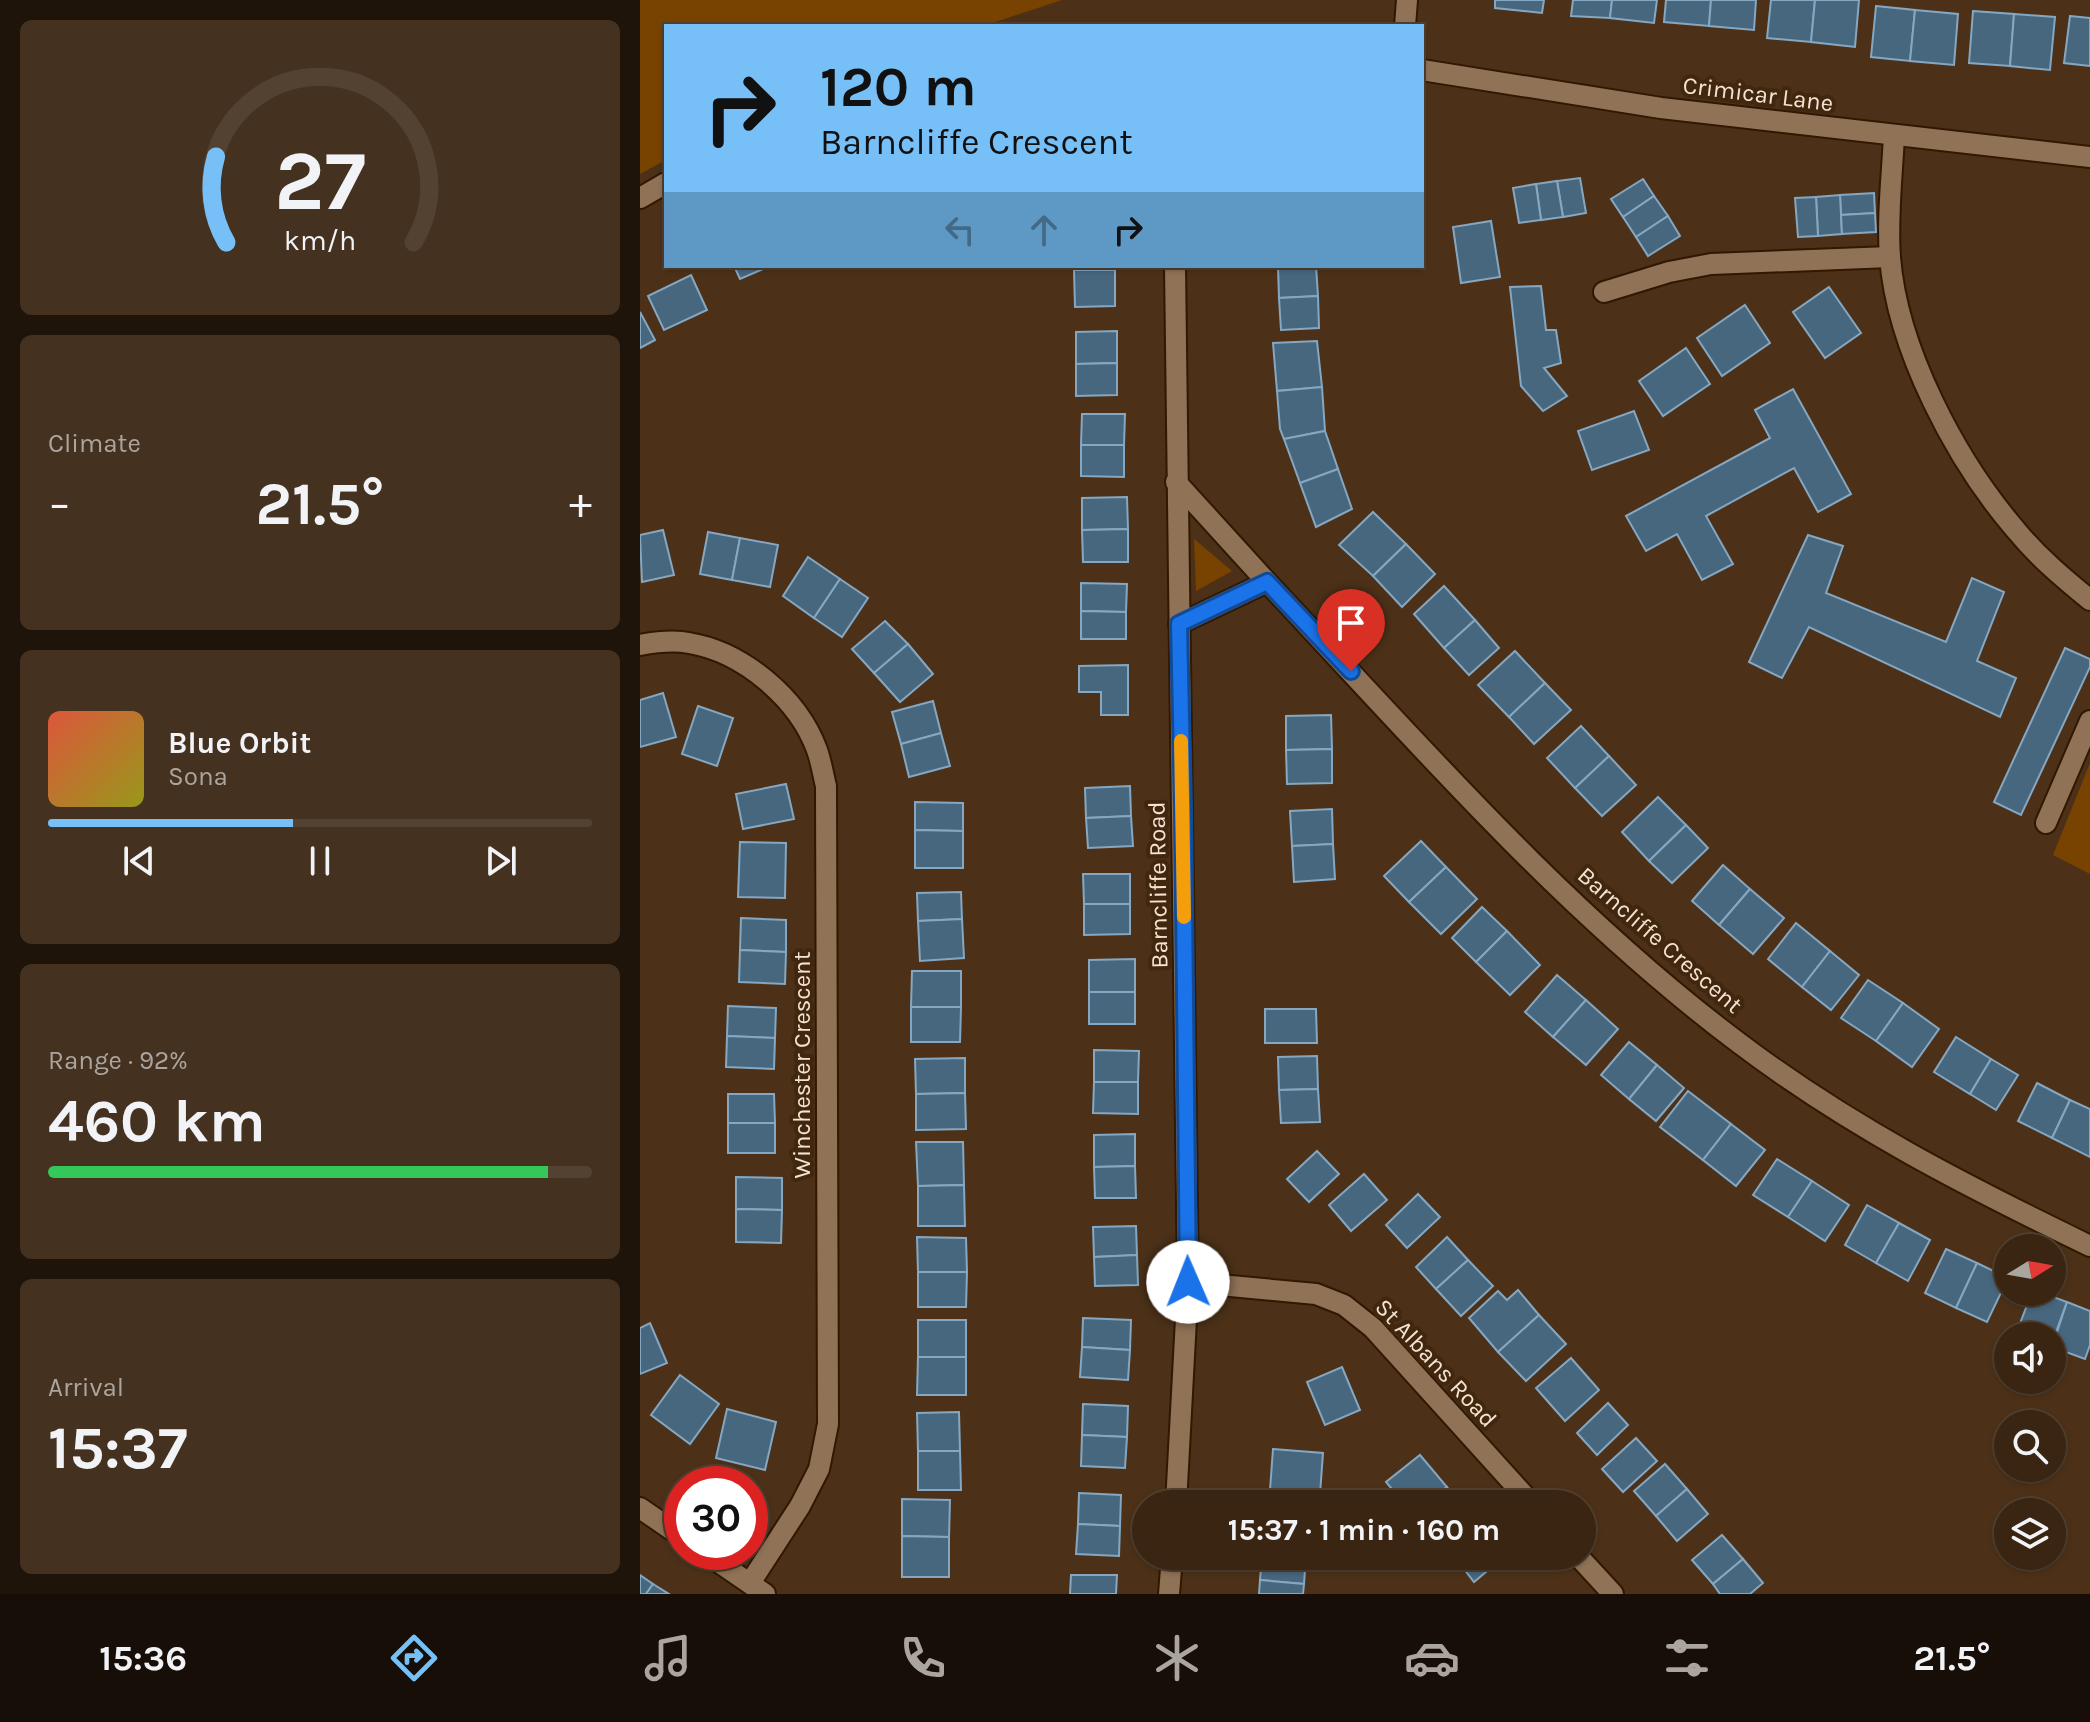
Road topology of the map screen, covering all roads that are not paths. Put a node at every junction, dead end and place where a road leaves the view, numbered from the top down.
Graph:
1 (1407, 0) edge
2 (1405, 24) edge
3 (1424, 70) edge
4 (1894, 136) junction
5 (2090, 157) edge
6 (664, 184) edge
7 (640, 198) edge
8 (1890, 257) junction
9 (1175, 268) edge
10 (1604, 292) dead end
11 (1176, 482) junction
12 (1267, 582) junction
13 (2090, 600) edge
14 (1179, 624) junction
15 (640, 645) edge
16 (2090, 721) edge
17 (2046, 823) dead end
18 (2090, 1246) edge
19 (1188, 1282) junction
20 (1177, 1490) edge
21 (1519, 1490) edge
22 (640, 1508) edge
23 (664, 1525) edge
24 (731, 1570) edge
25 (1171, 1570) edge
26 (1591, 1570) edge
27 (758, 1588) edge
28 (1169, 1594) edge
29 (1613, 1594) edge

1 - 2 street
3 - 4 street, Crimicar Lane
4 - 5 street, Crimicar Lane
4 - 8 street
6 - 7 street
8 - 10 street
8 - 13 street
9 - 11 street, Barncliffe Road
11 - 12 street, Barncliffe Crescent
11 - 14 street, Barncliffe Road
12 - 14 street
12 - 18 street, Barncliffe Crescent
14 - 19 street, Barncliffe Road
15 - 27 street, Winchester Crescent
16 - 17 street
19 - 20 street, Barncliffe Road
19 - 21 street, St Albans Road
22 - 23 street
24 - 27 street
25 - 28 street
26 - 29 street

